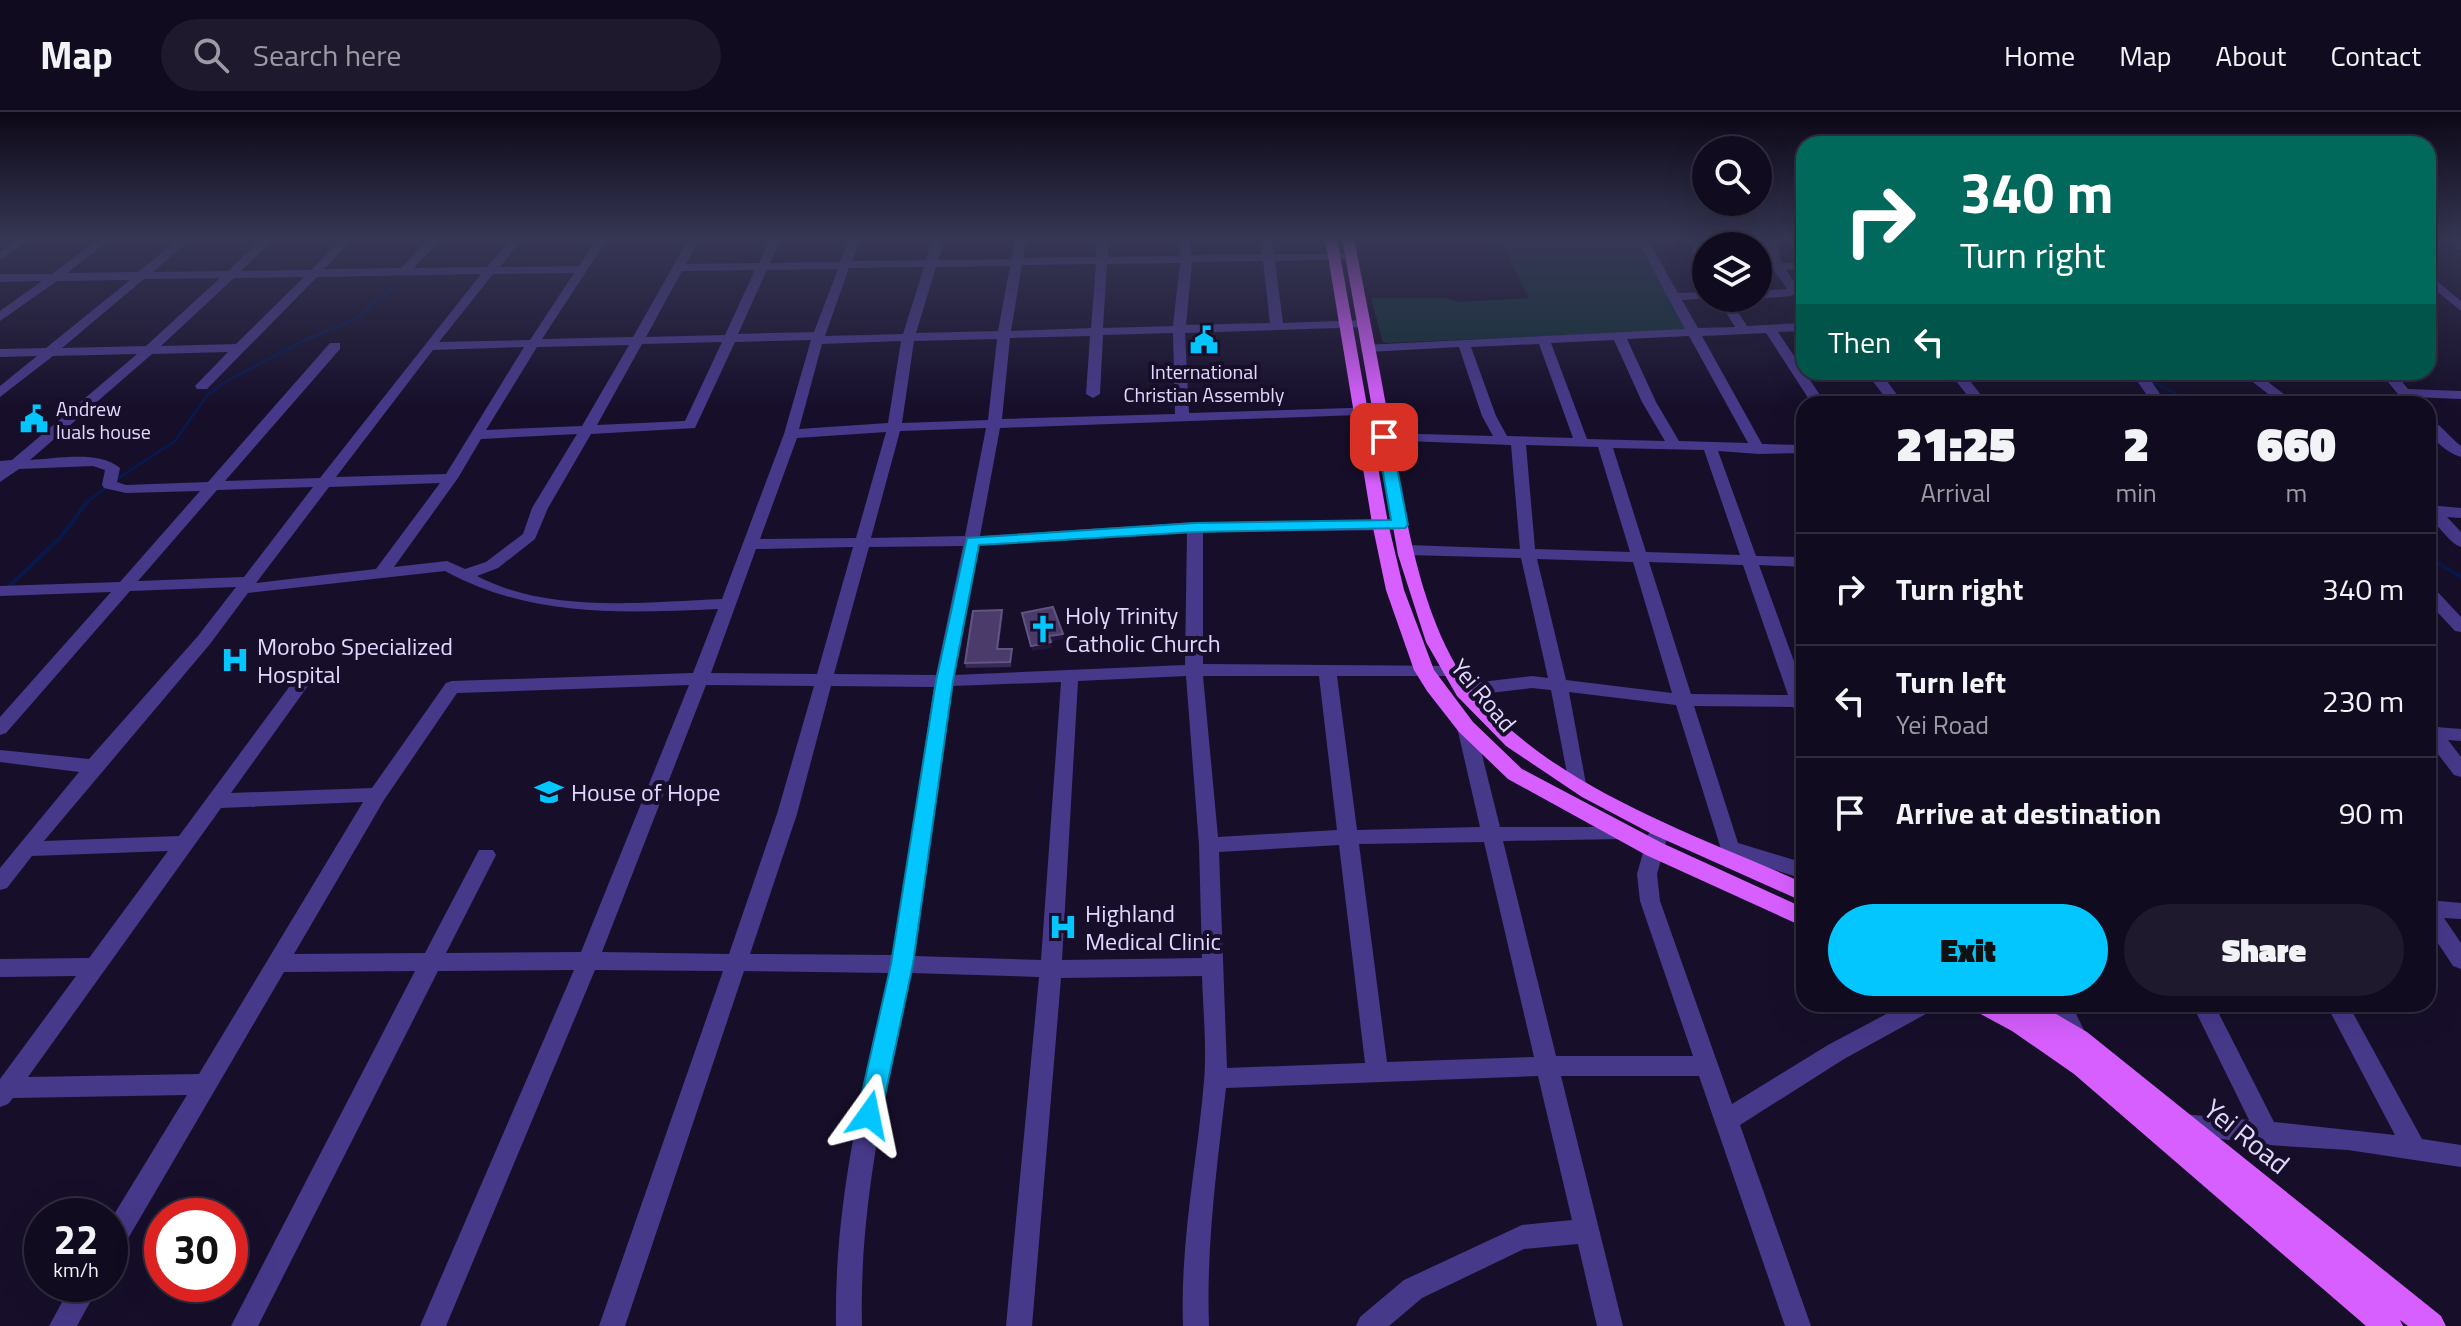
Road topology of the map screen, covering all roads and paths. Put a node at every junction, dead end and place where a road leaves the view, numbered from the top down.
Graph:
1 (30, 295) edge
2 (119, 295) edge
3 (210, 295) edge
4 (295, 295) edge
5 (471, 295) edge
6 (564, 295) edge
7 (663, 295) edge
8 (748, 295) edge
9 (834, 295) edge
10 (922, 295) edge
11 (1011, 295) edge
12 (1099, 295) edge
13 (1182, 295) edge
14 (1273, 295) edge
15 (1350, 295) edge
16 (1692, 296) edge
17 (1673, 297) joint
18 (2436, 301) edge
19 (2459, 303) edge
20 (1732, 312) edge
21 (0, 317) edge
22 (1355, 324) junction
23 (1277, 326) junction
24 (1796, 327) edge
25 (1179, 329) junction
26 (1770, 329) junction
27 (1743, 330) junction
28 (1096, 332) junction
29 (1691, 332) junction
30 (1004, 335) junction
31 (1619, 336) junction
32 (729, 338) junction
33 (818, 338) junction
34 (908, 338) junction
35 (1544, 340) junction
36 (636, 342) junction
37 (533, 344) junction
38 (1464, 344) junction
39 (335, 346) dead end
40 (430, 346) junction
41 (240, 348) junction
42 (1369, 348) junction
43 (149, 350) junction
44 (50, 352) junction
45 (0, 353) edge
46 (1796, 369) edge
47 (1962, 380) edge
48 (2258, 380) edge
49 (2394, 380) edge
50 (202, 386) dead end
51 (0, 393) edge
52 (1093, 394) dead end
53 (2461, 395) edge
54 (1975, 396) edge
55 (2279, 396) edge
56 (2407, 396) edge
57 (2436, 397) edge
58 (1371, 411) junction
59 (1182, 418) junction
60 (994, 425) junction
61 (894, 427) junction
62 (587, 430) junction
63 (2436, 432) edge
64 (791, 434) junction
65 (477, 435) junction
66 (1384, 437) junction
67 (1510, 439) junction
68 (1581, 441) junction
69 (1604, 443) junction
70 (1674, 445) junction
71 (1710, 448) junction
72 (1796, 449) edge
73 (1759, 450) junction
74 (2461, 453) edge
75 (7, 465) edge
76 (0, 478) edge
77 (451, 478) junction
78 (323, 483) junction
79 (214, 487) junction
80 (2436, 511) edge
81 (2461, 513) edge
82 (2436, 516) edge
83 (1380, 523) junction
84 (1400, 525) junction
85 (1195, 527) junction
86 (972, 541) junction
87 (2461, 542) edge
88 (749, 544) junction
89 (862, 544) junction
90 (1407, 550) junction
91 (1528, 554) junction
92 (1637, 557) junction
93 (1750, 560) junction
94 (1796, 562) edge
95 (380, 575) junction
96 (462, 576) junction
97 (125, 585) junction
98 (245, 585) junction
99 (0, 591) edge
100 (2436, 600) edge
101 (726, 604) junction
102 (2461, 627) edge
103 (1327, 669) junction
104 (1194, 670) junction
105 (1424, 670) junction
106 (1450, 670) junction
107 (1070, 675) junction
108 (822, 678) junction
109 (700, 679) junction
110 (944, 681) junction
111 (301, 683) dead end
112 (1558, 683) junction
113 (1796, 688) edge
114 (1464, 690) junction
115 (1683, 700) junction
116 (1796, 705) edge
117 (1466, 727) junction
118 (0, 729) edge
119 (2436, 732) edge
120 (2461, 735) edge
121 (2436, 740) edge
122 (0, 756) edge
123 (94, 766) junction
124 (2461, 770) edge
125 (1577, 784) junction
126 (377, 795) junction
127 (215, 801) junction
128 (1621, 832) junction
129 (1494, 835) junction
130 (1349, 837) junction
131 (1657, 839) junction
132 (184, 843) junction
133 (1209, 845) junction
134 (28, 849) junction
135 (1732, 854) junction
136 (486, 855) dead end
137 (1796, 869) edge
138 (0, 882) edge
139 (1796, 889) edge
140 (2436, 909) edge
141 (2461, 911) edge
142 (1796, 914) edge
143 (2436, 921) edge
144 (2461, 960) edge
145 (588, 961) junction
146 (738, 962) junction
147 (277, 963) junction
148 (431, 963) junction
149 (902, 964) junction
150 (97, 967) junction
151 (1214, 967) junction
152 (0, 968) edge
153 (1051, 969) junction
154 (1910, 1012) edge
155 (1999, 1012) edge
156 (2031, 1012) edge
157 (2064, 1012) edge
158 (2207, 1012) edge
159 (2341, 1012) edge
160 (2078, 1040) junction
161 (1549, 1066) junction
162 (1705, 1066) junction
163 (1377, 1070) junction
164 (1216, 1078) junction
165 (205, 1084) junction
166 (3, 1092) edge
167 (1725, 1121) junction
168 (2182, 1125) junction
169 (2268, 1134) junction
170 (2415, 1150) junction
171 (2461, 1156) edge
172 (128, 1214) edge
173 (1587, 1231) junction
174 (76, 1302) edge
175 (62, 1326) edge
176 (244, 1326) edge
177 (433, 1326) edge
178 (612, 1326) edge
179 (849, 1326) edge
180 (1019, 1326) edge
181 (1196, 1326) edge
182 (1369, 1326) edge
183 (1610, 1326) edge
184 (1798, 1326) edge
185 (2388, 1326) edge
186 (2431, 1326) edge

1 - 21 street
2 - 44 street
3 - 43 street
4 - 41 street
5 - 40 street
6 - 37 street
7 - 36 street
8 - 32 street
9 - 33 street
10 - 34 street
11 - 30 street
12 - 28 street
13 - 25 street
14 - 23 street
15 - 22 main road, Yei Road
16 - 17 street
17 - 29 street
18 - 19 street
20 - 27 street
22 - 23 street
22 - 42 main road, Yei Road
22 - 58 main road, Yei Road
23 - 25 street
24 - 26 street
25 - 28 street
25 - 59 street
26 - 27 street
26 - 46 street
27 - 29 street
28 - 30 street
28 - 52 street
29 - 31 street
29 - 73 street
30 - 34 street
30 - 60 street
31 - 35 street
31 - 70 street
32 - 33 street
32 - 36 street
32 - 62 street
33 - 34 street
33 - 64 street
34 - 61 street
35 - 38 street
35 - 68 street
36 - 37 street
36 - 62 street
37 - 40 street
37 - 65 street
38 - 42 street
38 - 67 street
39 - 79 street
40 - 78 street
41 - 43 street
41 - 50 street
42 - 58 main road, Yei Road
43 - 44 street
43 - 75 street
44 - 45 street
44 - 51 street
47 - 54 street
48 - 55 street
49 - 56 street
53 - 57 street
58 - 59 street
58 - 66 main road, Yei Road
58 - 83 main road, Yei Road
59 - 60 street
60 - 61 street
60 - 86 street
61 - 64 street
61 - 89 street
62 - 65 street
62 - 96 street
63 - 74 street
64 - 88 street
65 - 77 street
66 - 67 street
66 - 84 main road, Yei Road
67 - 68 street
67 - 91 street
68 - 69 street
69 - 70 street
69 - 92 street
70 - 71 street
71 - 73 street
71 - 93 street
72 - 73 street
75 - 76 street
75 - 79 street
77 - 78 street
77 - 95 street
78 - 79 street
78 - 98 street
79 - 97 street
80 - 81 street
82 - 87 street
83 - 84 street
83 - 85 street
83 - 105 main road, Yei Road
84 - 90 main road, Yei Road
85 - 86 street
85 - 104 street
86 - 89 street
86 - 110 street
88 - 89 street
88 - 101 street
89 - 108 street
90 - 91 street
90 - 106 main road, Yei Road
91 - 92 street
91 - 112 street
92 - 93 street
92 - 115 street
93 - 94 street
93 - 113 street
95 - 96 street
95 - 98 street
96 - 101 street
97 - 98 street
97 - 99 street
97 - 118 street
98 - 123 street
100 - 102 street
101 - 109 street
103 - 104 street
103 - 105 street
103 - 130 street
104 - 107 street
104 - 133 street
105 - 106 street
105 - 117 main road, Yei Road
106 - 114 main road, Yei Road
107 - 110 street
107 - 153 street
108 - 109 street
108 - 110 street
108 - 146 street
109 - 126 street
109 - 145 street
110 - 149 street
111 - 127 street
112 - 114 street
112 - 115 street
112 - 125 street
114 - 125 main road, Yei Road
115 - 116 street
115 - 135 street
117 - 128 main road, Yei Road
117 - 129 street
119 - 120 street
121 - 124 street
122 - 123 street
123 - 134 street
125 - 131 main road, Yei Road
126 - 127 street
126 - 147 street
127 - 132 street
128 - 129 street
128 - 131 main road, Yei Road
129 - 130 street
129 - 161 street
130 - 133 street
130 - 163 street
131 - 135 main road, Yei Road
131 - 142 main road, Yei Road
131 - 162 street
132 - 134 street
132 - 150 street
133 - 151 street
134 - 138 street
135 - 137 street
135 - 139 main road, Yei Road
136 - 148 street
140 - 141 street
143 - 144 street
145 - 146 street
145 - 148 street
145 - 177 street
146 - 149 street
146 - 178 street
147 - 148 street
147 - 165 street
148 - 176 street
149 - 153 street
149 - 179 street
150 - 152 street
150 - 166 street
151 - 153 street
151 - 164 street
153 - 180 street
154 - 167 street
155 - 185 main road, Yei Road
156 - 160 main road, Yei Road
157 - 160 street
158 - 169 street
159 - 170 street
160 - 168 main road, Yei Road
161 - 162 street
161 - 163 street
161 - 173 street
162 - 167 street
163 - 164 street
164 - 181 street
165 - 166 street
165 - 172 street
167 - 184 street
168 - 169 street
168 - 186 main road, Yei Road
169 - 170 street
170 - 171 street
173 - 182 street
173 - 183 street
174 - 175 street

